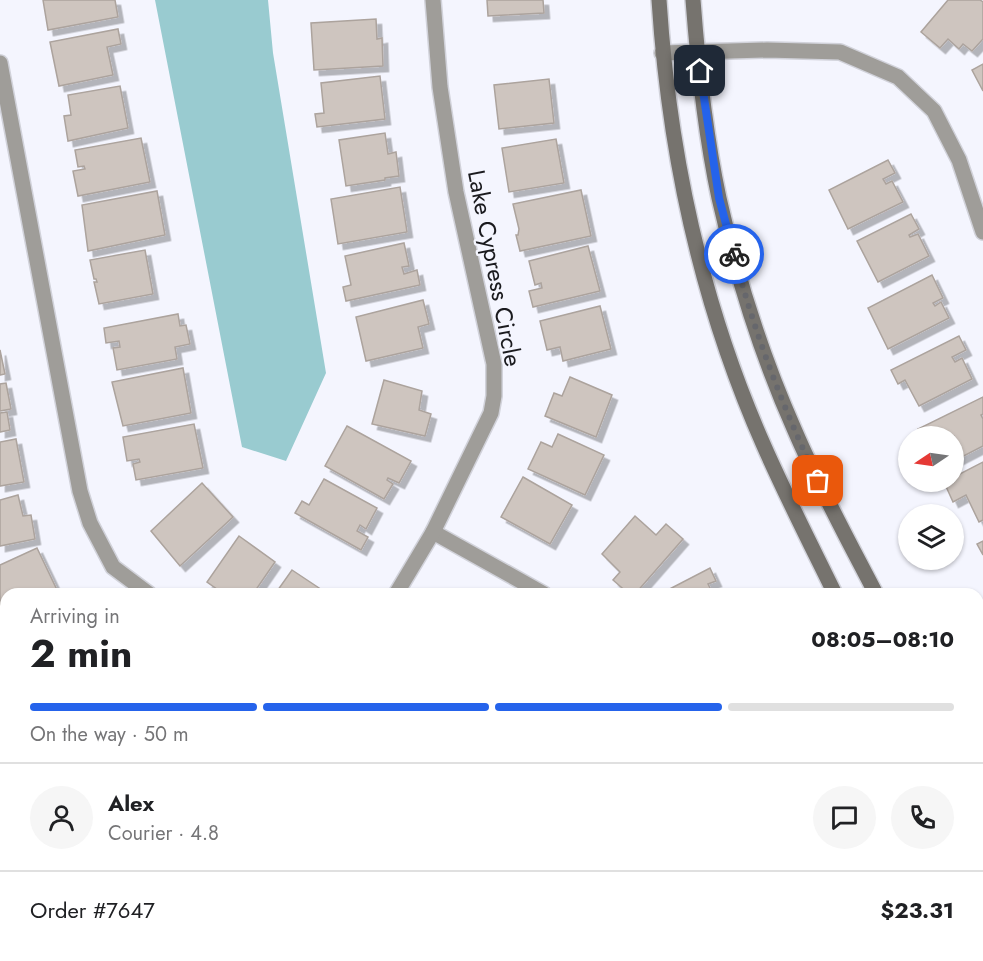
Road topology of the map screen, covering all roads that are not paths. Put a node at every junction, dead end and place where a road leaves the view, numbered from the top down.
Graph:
1 (433, 0) edge
2 (658, 0) edge
3 (693, 0) edge
4 (662, 53) junction
5 (697, 53) junction
6 (0, 63) edge
7 (983, 232) edge
8 (433, 532) junction
9 (140, 588) edge
10 (400, 588) edge
11 (533, 588) edge
12 (833, 588) edge
13 (873, 588) edge

1 - 8 street, Lake Cypress Circle
2 - 4 main road
3 - 5 main road
4 - 5 street
4 - 12 main road
5 - 7 street
5 - 13 main road
6 - 9 street
8 - 10 street, Lake Cypress Circle
8 - 11 street

